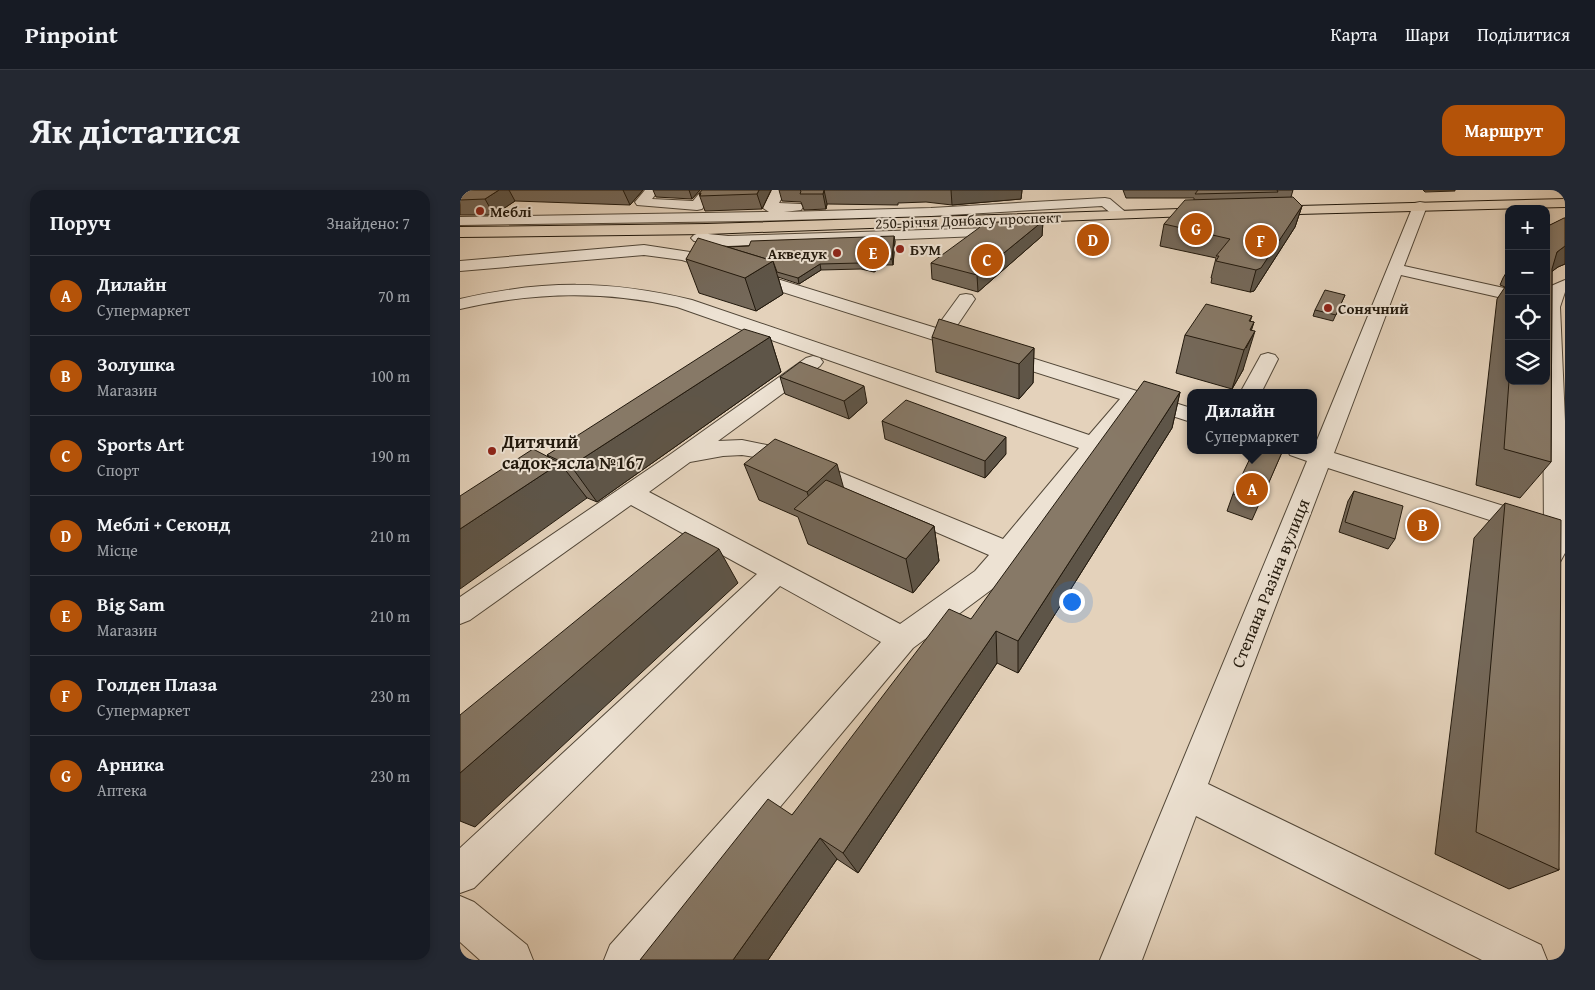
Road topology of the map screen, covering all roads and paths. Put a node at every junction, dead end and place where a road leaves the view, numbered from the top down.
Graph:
1 (652, 190) edge
2 (709, 190) edge
3 (779, 190) edge
4 (642, 202) junction
5 (1565, 203) edge
6 (697, 206) junction
7 (1420, 206) junction
8 (1250, 211) edge
9 (931, 212) junction
10 (1221, 212) edge
11 (1122, 215) junction
12 (622, 218) junction
13 (686, 218) junction
14 (460, 220) edge
15 (996, 220) junction
16 (460, 232) edge
17 (699, 238) edge
18 (460, 266) edge
19 (1395, 268) junction
20 (742, 273) junction
21 (724, 283) edge
22 (1498, 292) dead end
23 (704, 294) edge
24 (1555, 297) edge
25 (966, 299) dead end
26 (460, 304) edge
27 (686, 304) junction
28 (941, 335) junction
29 (1559, 349) edge
30 (826, 352) junction
31 (1268, 359) dead end
32 (1252, 389) edge
33 (1134, 397) junction
34 (1187, 414) edge
35 (1317, 437) edge
36 (1094, 445) junction
37 (1309, 454) edge
38 (676, 461) junction
39 (630, 493) junction
40 (1561, 534) edge
41 (1006, 550) junction
42 (777, 572) junction
43 (1544, 581) edge
44 (460, 612) edge
45 (902, 638) junction
46 (1186, 792) junction
47 (460, 874) edge
48 (460, 916) edge
49 (512, 960) edge
50 (625, 960) edge
51 (1121, 960) edge
52 (1526, 960) edge

1 - 4 street
2 - 6 street
3 - 9 street
4 - 6 street
4 - 12 street
5 - 7 main road
6 - 13 street
7 - 8 main road
7 - 19 street, Степана Разіна вулиця
9 - 11 street
9 - 13 street
10 - 11 main road, 250-річчя Донбасу проспект
11 - 15 main road, 250-річчя Донбасу проспект
12 - 13 street
12 - 14 street
15 - 16 main road, 250-річчя Донбасу проспект
15 - 17 street
18 - 20 street
19 - 22 street
19 - 35 street, Степана Разіна вулиця
20 - 21 street
20 - 28 street
23 - 27 street
24 - 29 street
25 - 28 street
26 - 27 street
27 - 30 street
28 - 33 street
29 - 40 street
30 - 36 street
30 - 38 street
31 - 32 street
33 - 34 street
33 - 36 street
36 - 41 street
37 - 40 street
37 - 46 street, Степана Разіна вулиця
38 - 39 street
38 - 41 street
39 - 42 street
39 - 44 street
40 - 43 street
41 - 45 street
42 - 45 street
42 - 47 street
45 - 50 street
46 - 51 street, Степана Разіна вулиця
46 - 52 street
48 - 49 street

